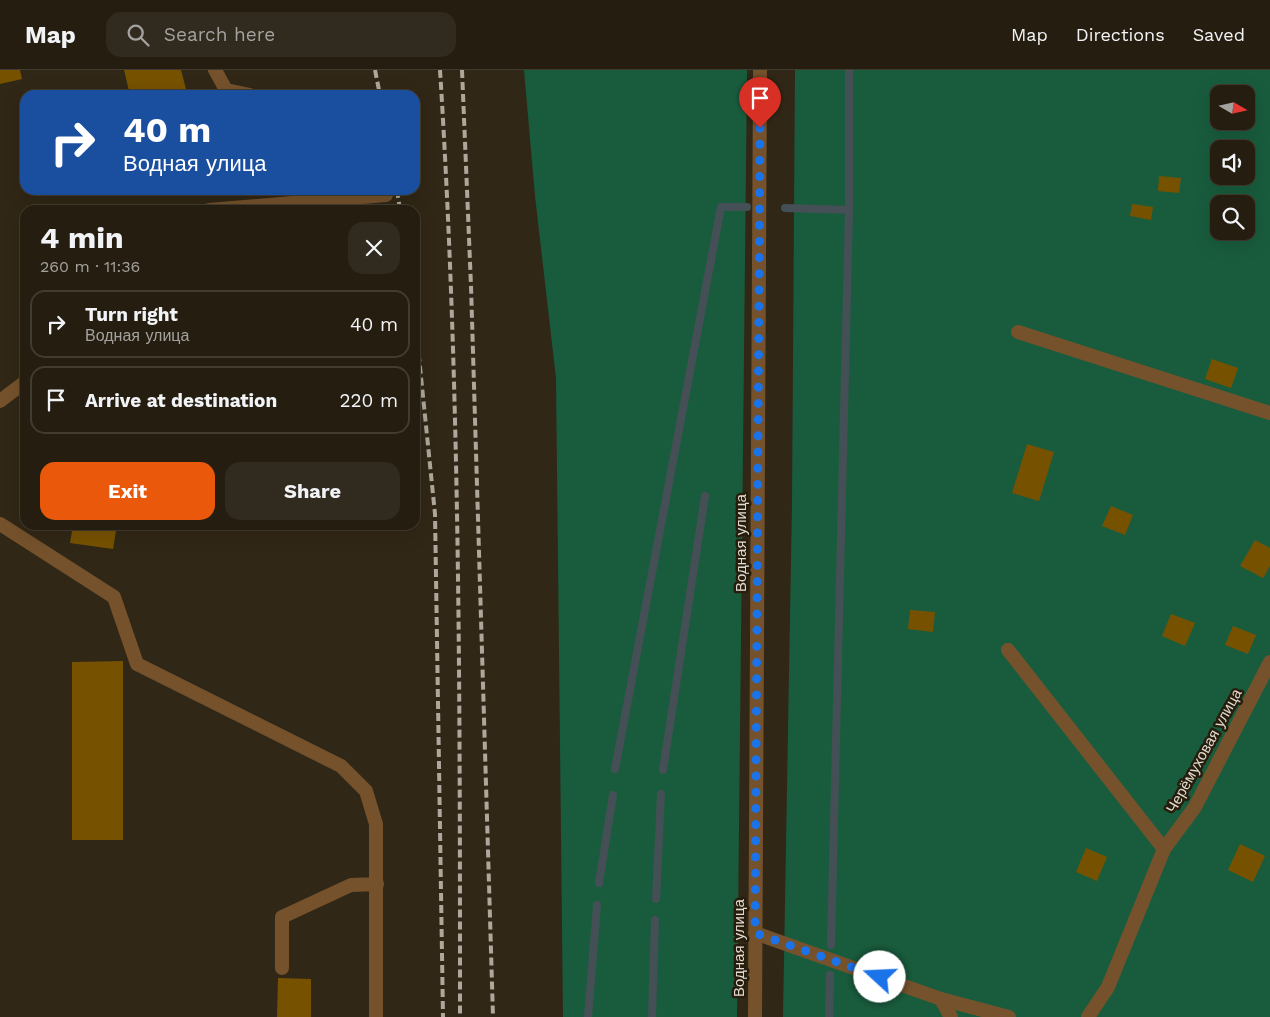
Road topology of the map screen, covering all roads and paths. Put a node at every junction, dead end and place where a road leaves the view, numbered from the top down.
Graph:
1 (215, 70) edge
2 (760, 70) edge
3 (226, 90) edge
4 (386, 195) edge
5 (268, 205) edge
6 (1018, 332) dead end
7 (20, 386) edge
8 (0, 401) edge
9 (1270, 413) edge
10 (0, 524) edge
11 (1008, 650) dead end
12 (1270, 662) edge
13 (1164, 849) junction
14 (377, 884) junction
15 (755, 933) junction
16 (282, 968) dead end
17 (941, 999) junction
18 (376, 1017) edge
19 (755, 1017) edge
20 (951, 1017) edge
21 (1009, 1017) edge
22 (1088, 1017) edge

1 - 3 street
2 - 15 street, Водная улица
4 - 5 street
6 - 9 street
7 - 8 street
10 - 14 street
11 - 13 street
12 - 13 street, Черёмуховая улица
13 - 22 street, Черёмуховая улица
14 - 16 street
14 - 18 street
15 - 17 street
15 - 19 street, Водная улица
17 - 20 street
17 - 21 street

